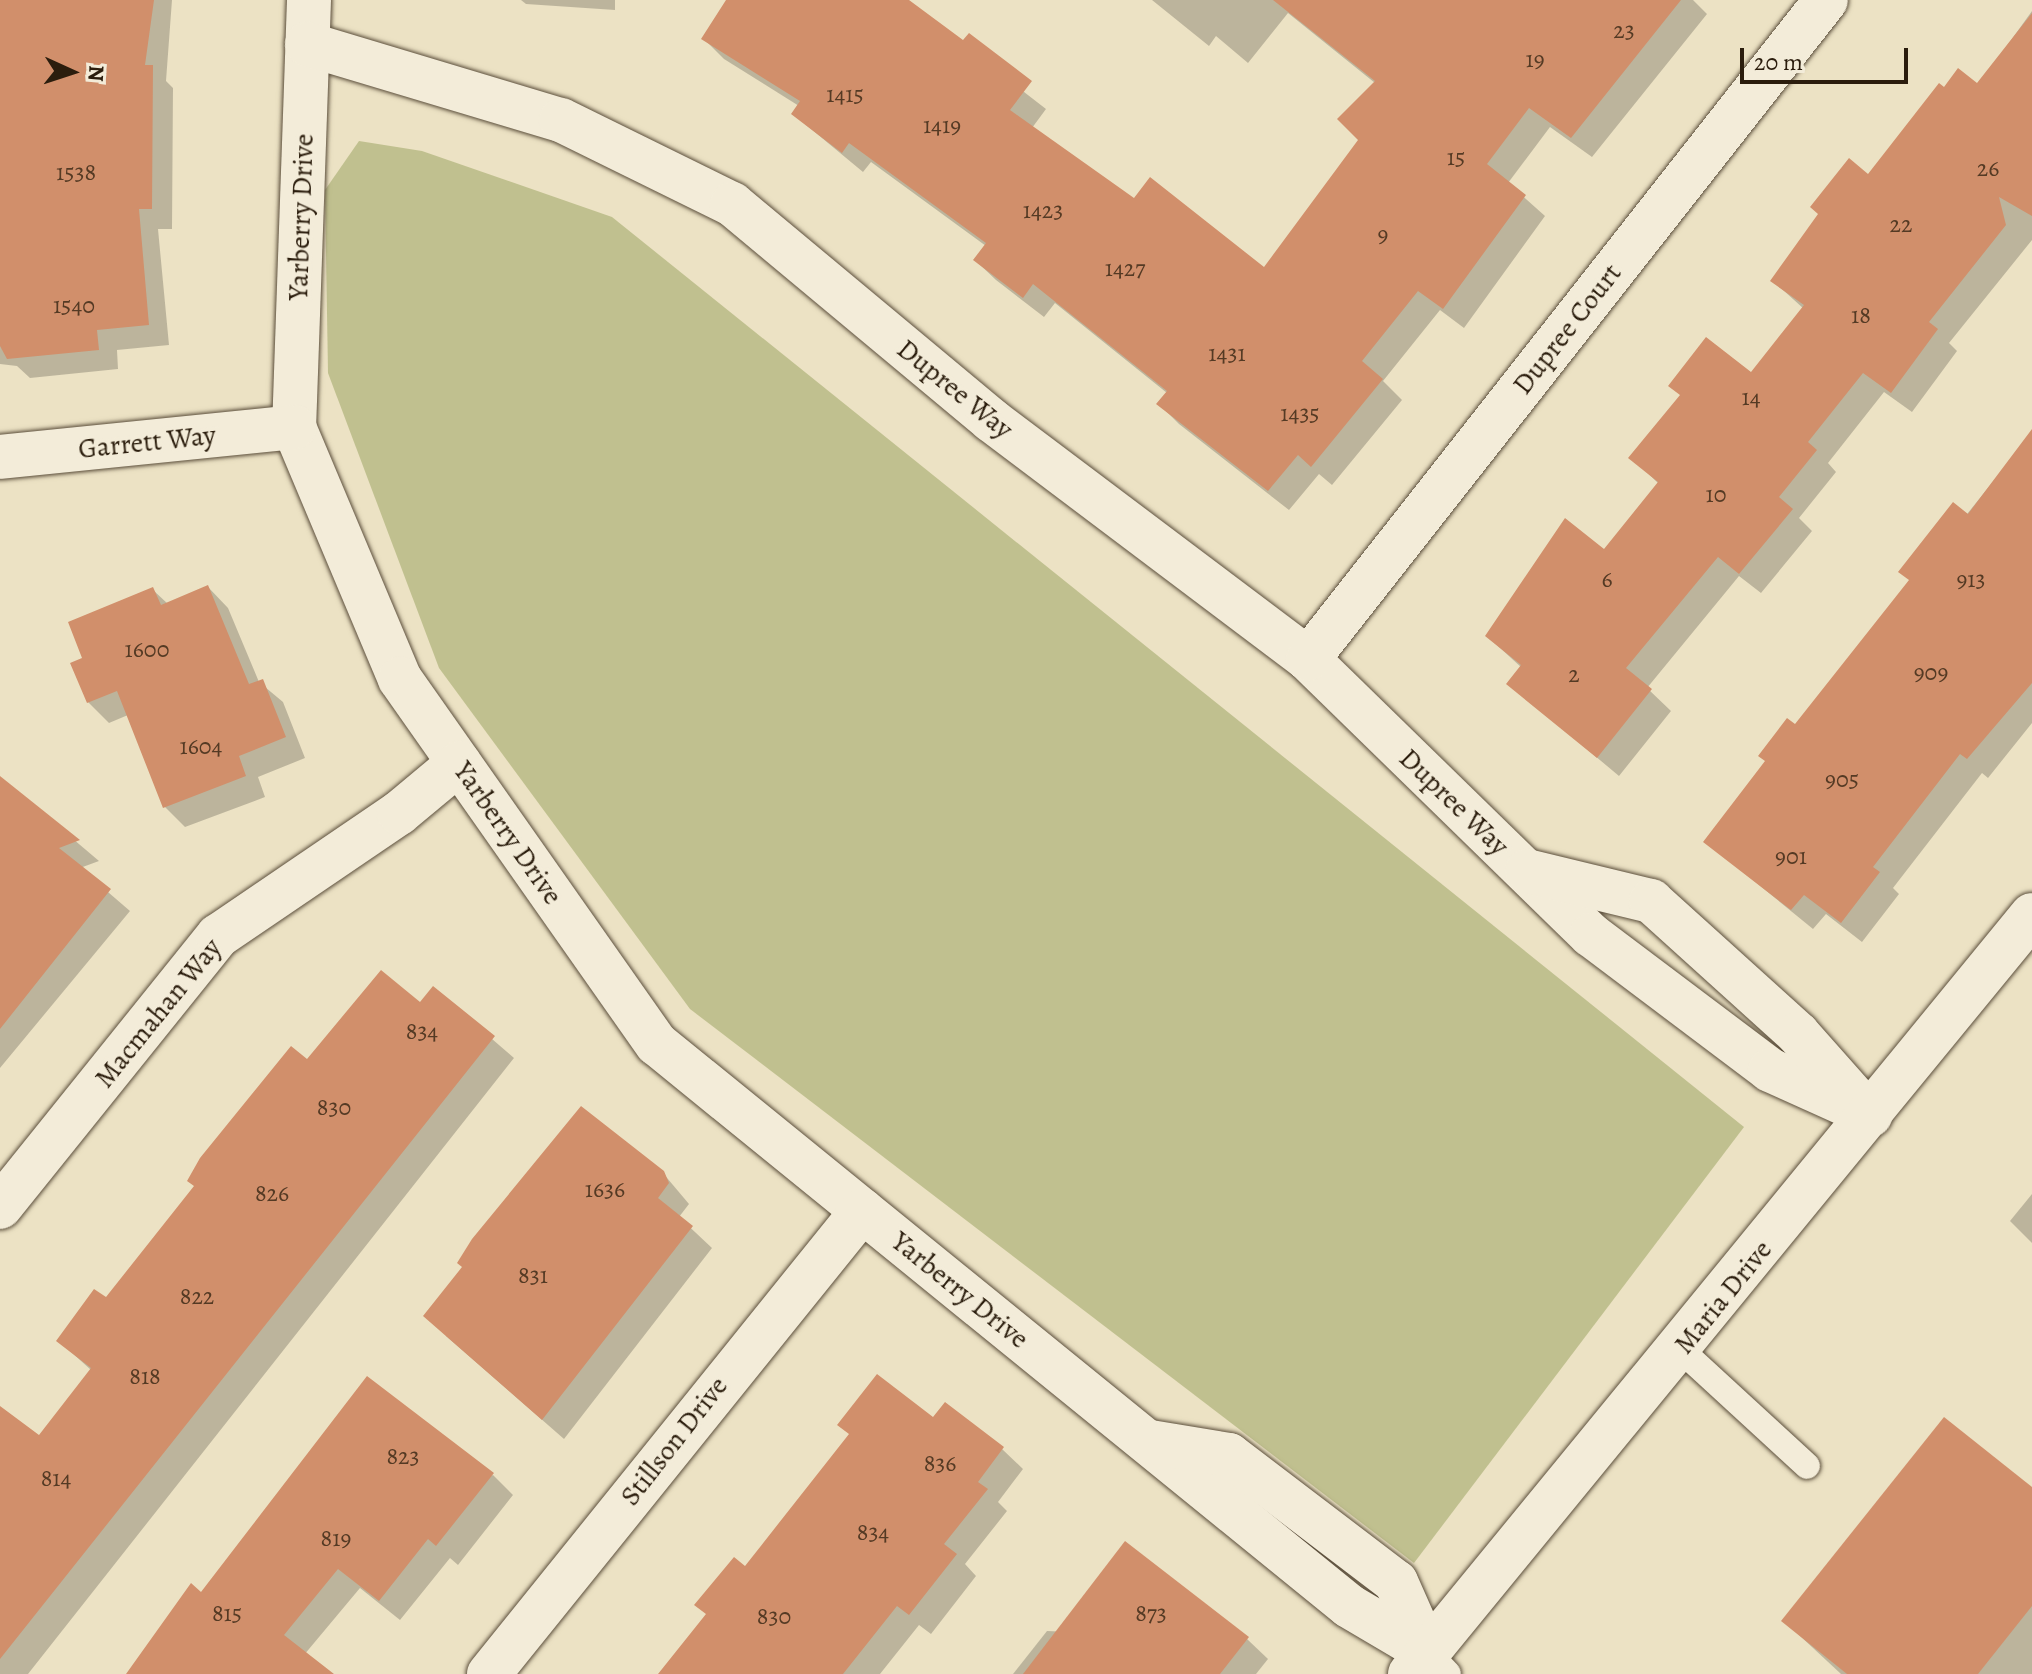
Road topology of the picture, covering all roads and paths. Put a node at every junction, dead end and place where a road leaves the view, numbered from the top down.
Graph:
1 (309, 0) edge
2 (1826, 0) edge
3 (307, 44) junction
4 (294, 427) junction
5 (0, 457) edge
6 (1308, 659) junction
7 (459, 763) junction
8 (1524, 870) junction
9 (2032, 915) edge
10 (1870, 1115) junction
11 (0, 1207) edge
12 (862, 1211) junction
13 (1681, 1350) junction
14 (1807, 1466) dead end
15 (1428, 1667) edge
16 (489, 1674) edge

1 - 3 street, Yarberry Drive
2 - 6 street, Dupree Court
3 - 4 street, Yarberry Drive
3 - 6 street, Dupree Way
4 - 5 street, Garrett Way
4 - 7 street, Yarberry Drive
6 - 8 street, Dupree Way
7 - 11 street, Macmahan Way
7 - 12 street, Yarberry Drive
8 - 10 street, Dupree Way
8 - 10 street, Dupree Way
9 - 10 street, Maria Drive
10 - 13 street, Maria Drive
12 - 15 street, Yarberry Drive
12 - 16 street, Stillson Drive
13 - 14 lane
13 - 15 street, Maria Drive

